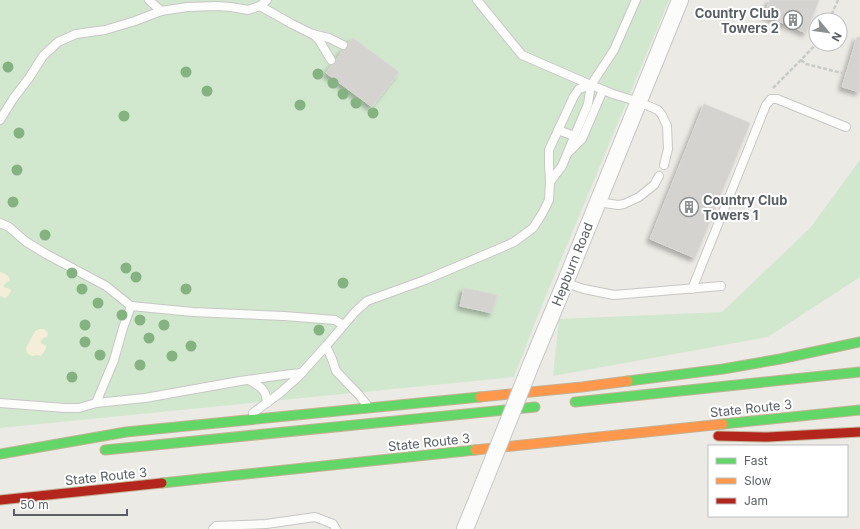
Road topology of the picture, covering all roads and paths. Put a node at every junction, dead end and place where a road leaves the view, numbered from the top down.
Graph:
1 (149, 0) edge
2 (267, 0) edge
3 (476, 0) edge
4 (636, 0) edge
5 (680, 0) edge
6 (838, 0) edge
7 (260, 6) junction
8 (161, 11) junction
9 (833, 12) edge
10 (312, 34) junction
11 (343, 45) dead end
12 (331, 60) dead end
13 (801, 60) dead end
14 (846, 74) dead end
15 (591, 85) junction
16 (603, 90) junction
17 (639, 102) junction
18 (0, 120) edge
19 (846, 127) dead end
20 (558, 130) junction
21 (574, 136) junction
22 (567, 154) junction
23 (664, 165) dead end
24 (659, 176) dead end
25 (550, 182) junction
26 (598, 202) junction
27 (0, 223) edge
28 (565, 283) junction
29 (721, 286) dead end
30 (692, 289) junction
31 (131, 306) junction
32 (343, 325) junction
33 (860, 342) edge
34 (326, 346) junction
35 (860, 372) edge
36 (302, 373) junction
37 (249, 380) junction
38 (0, 403) edge
39 (96, 403) junction
40 (267, 403) junction
41 (566, 403) dead end
42 (542, 406) dead end
43 (369, 407) junction
44 (860, 410) edge
45 (244, 419) junction
46 (860, 432) edge
47 (627, 434) junction
48 (95, 450) dead end
49 (0, 454) edge
50 (47, 455) dead end
51 (0, 460) edge
52 (0, 500) edge
53 (213, 529) edge
54 (336, 529) edge
55 (465, 529) edge

1 - 8 lane
2 - 7 lane
3 - 15 lane
4 - 15 lane
5 - 17 street, Hepburn Road
6 - 9 path
7 - 8 lane
7 - 10 lane
8 - 18 lane
10 - 11 lane
10 - 12 lane
13 - 14 path
15 - 16 lane
15 - 20 lane
15 - 21 lane
16 - 17 lane
16 - 22 lane
17 - 23 lane
17 - 26 street, Hepburn Road
19 - 30 lane
20 - 21 lane
20 - 25 lane
21 - 22 lane
22 - 25 lane
24 - 26 lane
25 - 32 lane
26 - 28 street, Hepburn Road
27 - 31 lane
28 - 30 lane
28 - 55 street, Hepburn Road, bridge
29 - 30 lane
31 - 32 lane
31 - 39 lane
32 - 34 lane
33 - 43 highway
34 - 36 lane
34 - 43 lane
35 - 41 highway, State Route 3
36 - 37 lane
36 - 40 lane
37 - 39 lane
37 - 40 lane
38 - 39 lane
40 - 45 lane
42 - 48 highway, State Route 3
43 - 45 highway
44 - 47 highway, State Route 3
45 - 49 highway
46 - 47 highway
47 - 52 highway, State Route 3
50 - 51 highway
53 - 54 lane

